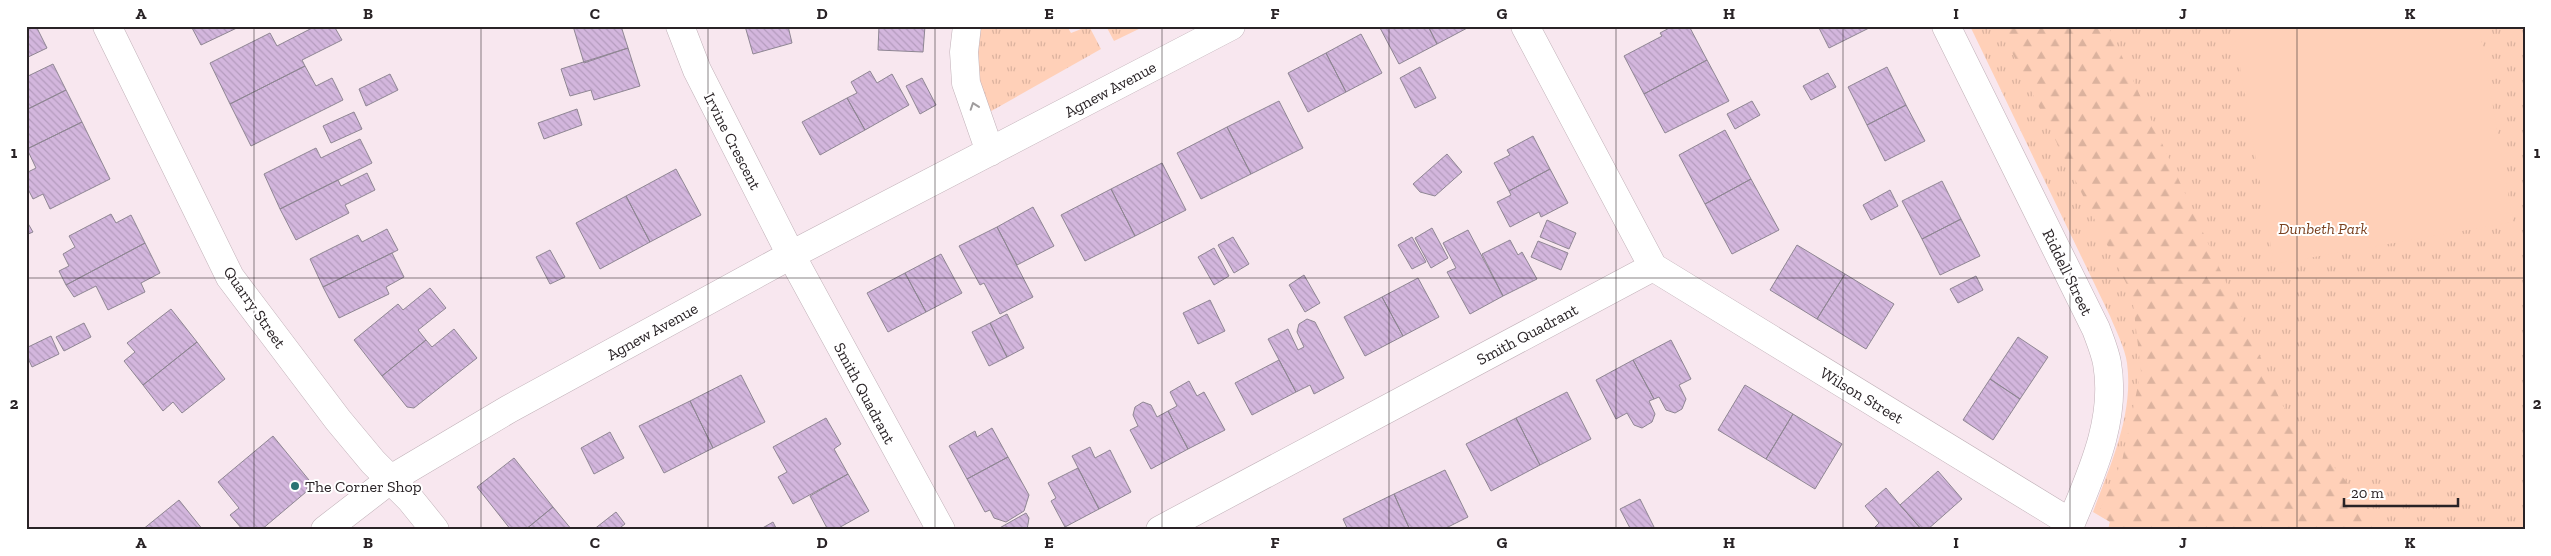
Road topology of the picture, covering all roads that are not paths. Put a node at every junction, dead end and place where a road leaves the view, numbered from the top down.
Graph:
1 (107, 26) edge
2 (680, 26) edge
3 (967, 26) edge
4 (1231, 26) edge
5 (1525, 26) edge
6 (1946, 26) edge
7 (990, 152) junction
8 (791, 255) junction
9 (1653, 267) junction
10 (391, 480) junction
11 (2068, 526) edge
12 (326, 530) edge
13 (435, 530) edge
14 (941, 530) edge
15 (1160, 530) edge

1 - 10 street, Quarry Street
2 - 8 street, Irvine Crescent
7 -> 3 street
4 - 7 street, Agnew Avenue
5 - 9 street
6 - 11 street, Riddell Street
7 - 8 street, Agnew Avenue
8 - 10 street, Agnew Avenue
8 - 14 street, Smith Quadrant
9 - 11 street, Wilson Street
9 - 15 street, Smith Quadrant
10 - 12 street, Agnew Avenue
10 - 13 street, Quarry Street

